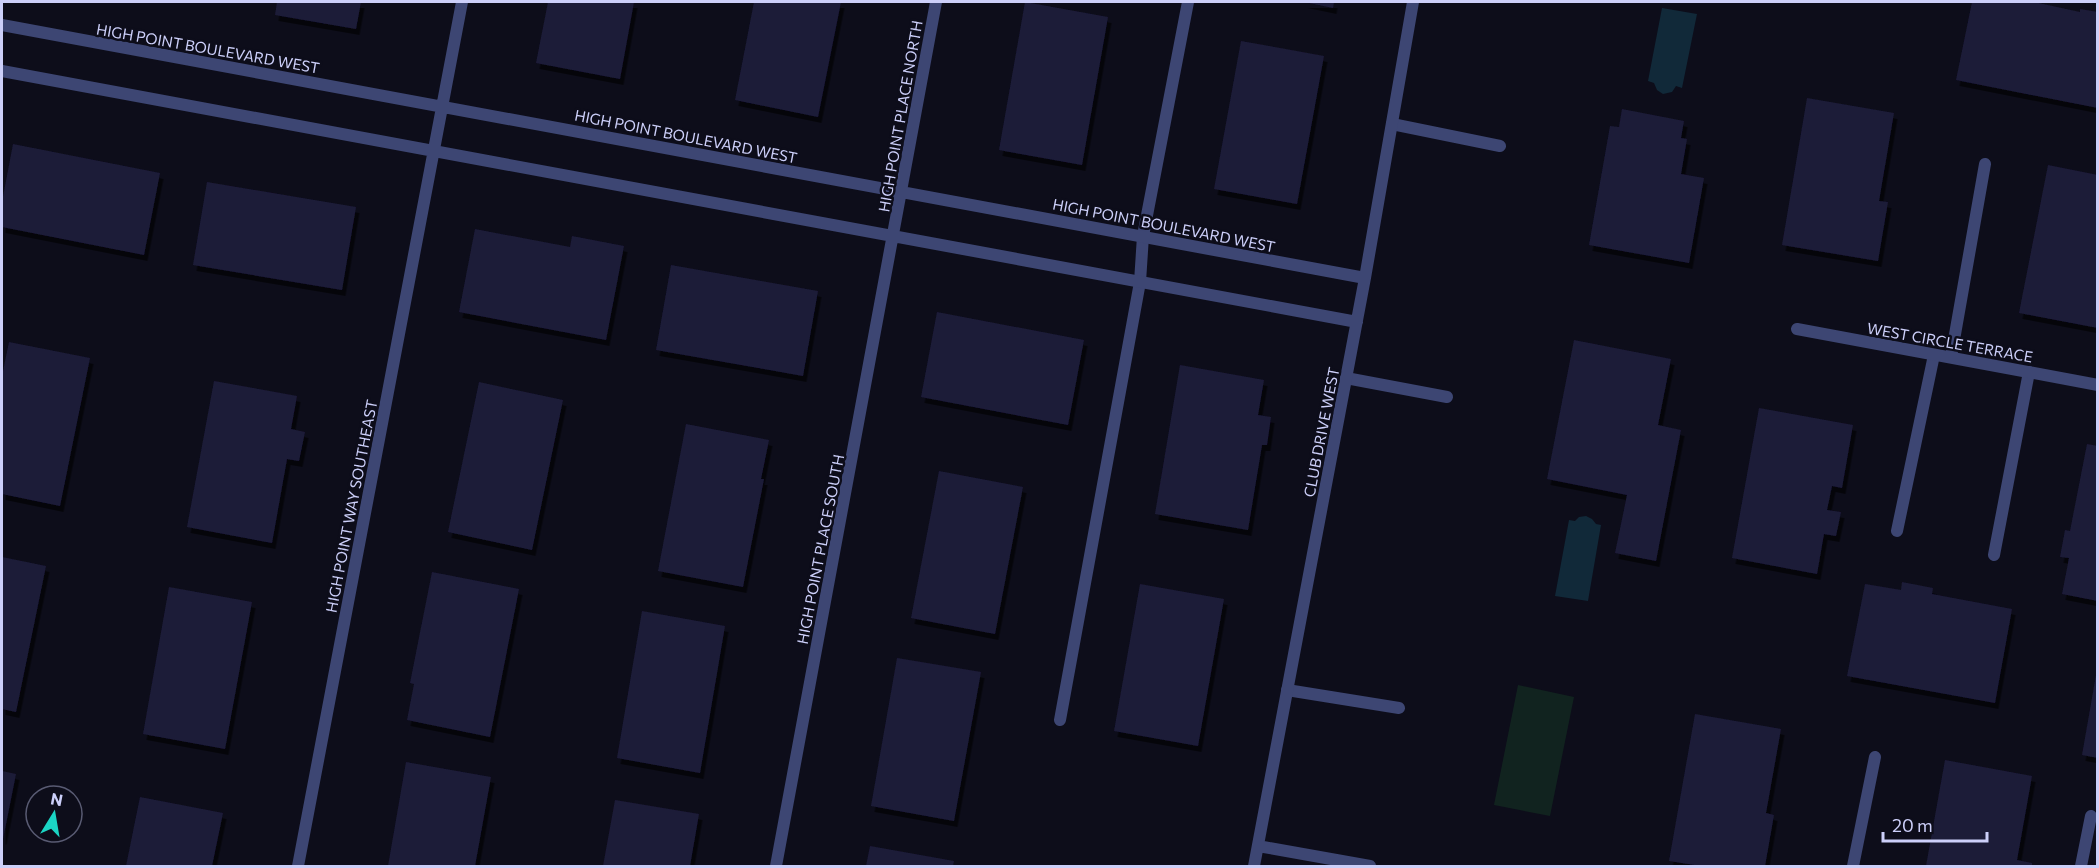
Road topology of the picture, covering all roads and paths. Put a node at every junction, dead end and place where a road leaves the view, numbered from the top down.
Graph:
1 (462, 2) edge
2 (936, 2) edge
3 (1188, 2) edge
4 (1413, 2) edge
5 (2, 25) edge
6 (2, 71) edge
7 (442, 106) junction
8 (1392, 124) junction
9 (1500, 146) dead end
10 (433, 151) junction
11 (1985, 164) dead end
12 (902, 192) junction
13 (1143, 236) junction
14 (894, 237) junction
15 (1365, 278) junction
16 (1140, 282) junction
17 (1357, 322) junction
18 (1797, 329) dead end
19 (1934, 355) junction
20 (1951, 357) junction
21 (2029, 372) junction
22 (1346, 378) junction
23 (2097, 385) edge
24 (1447, 397) dead end
25 (1897, 531) dead end
26 (1994, 555) dead end
27 (1287, 690) junction
28 (1399, 708) dead end
29 (1060, 720) dead end
30 (1875, 757) dead end
31 (2091, 816) dead end
32 (1258, 846) junction
33 (298, 867) edge
34 (776, 867) edge
35 (1254, 867) edge
36 (1370, 867) edge
37 (1853, 867) edge
38 (2081, 867) edge

1 - 7 street, HIGH POINT WAY SOUTHEAST
2 - 12 street, HIGH POINT PLACE NORTH
3 - 13 street
4 - 8 street, CLUB DRIVE WEST
5 - 7 street, HIGH POINT BOULEVARD WEST
6 - 10 street
7 - 10 street, HIGH POINT WAY SOUTHEAST
7 - 12 street, HIGH POINT BOULEVARD WEST
8 - 9 street
8 - 15 street, CLUB DRIVE WEST
10 - 14 street
10 - 33 street, HIGH POINT WAY SOUTHEAST
11 - 20 street
12 - 13 street, HIGH POINT BOULEVARD WEST
12 - 14 street, HIGH POINT PLACE NORTH
13 - 15 street, HIGH POINT BOULEVARD WEST
13 - 16 street
14 - 16 street
14 - 34 street, HIGH POINT PLACE SOUTH
15 - 17 street, CLUB DRIVE WEST
16 - 17 street
16 - 29 street
17 - 22 street, CLUB DRIVE WEST
18 - 19 street, WEST CIRCLE TERRACE
19 - 20 street, WEST CIRCLE TERRACE
19 - 25 street
20 - 21 street, WEST CIRCLE TERRACE
21 - 23 street, WEST CIRCLE TERRACE
21 - 26 street
22 - 24 street
22 - 27 street, CLUB DRIVE WEST
27 - 28 street
27 - 32 street, CLUB DRIVE WEST
30 - 37 street
31 - 38 street
32 - 35 street, CLUB DRIVE WEST
32 - 36 street

